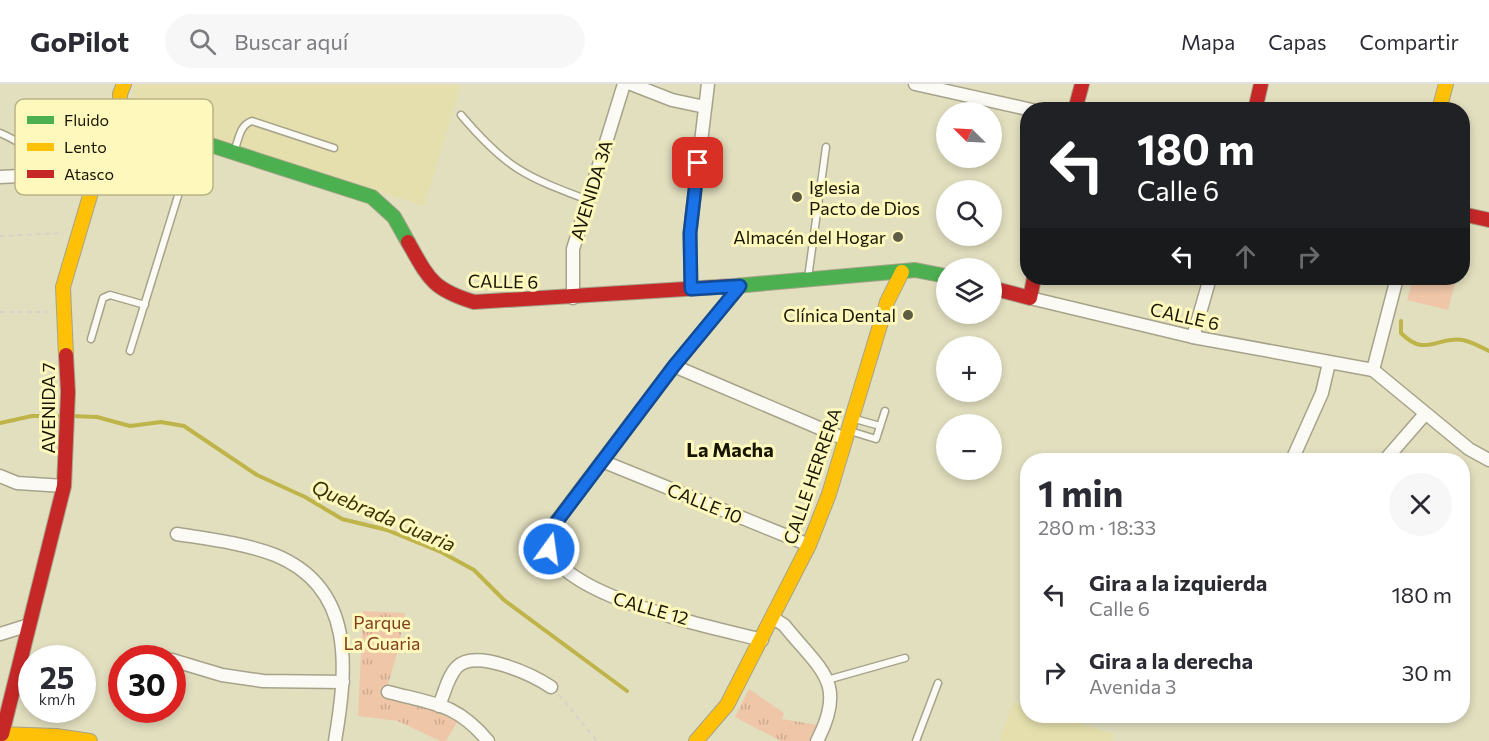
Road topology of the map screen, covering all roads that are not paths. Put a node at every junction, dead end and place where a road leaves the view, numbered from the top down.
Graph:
1 (124, 84) edge
2 (624, 84) edge
3 (632, 84) edge
4 (708, 84) edge
5 (915, 84) edge
6 (1082, 84) edge
7 (1261, 84) edge
8 (1446, 84) edge
9 (120, 99) edge
10 (1077, 102) edge
11 (1257, 102) edge
12 (1441, 102) edge
13 (705, 107) junction
14 (1020, 107) edge
15 (461, 115) dead end
16 (0, 133) edge
17 (15, 140) edge
18 (213, 146) edge
19 (826, 147) dead end
20 (334, 148) dead end
21 (234, 153) junction
22 (15, 176) edge
23 (0, 177) edge
24 (89, 195) edge
25 (178, 195) edge
26 (588, 200) junction
27 (1470, 216) edge
28 (1489, 220) edge
29 (902, 272) junction
30 (936, 273) edge
31 (808, 279) junction
32 (1033, 285) edge
33 (1208, 285) edge
34 (1395, 285) edge
35 (740, 286) junction
36 (691, 289) junction
37 (1002, 290) edge
38 (1030, 297) junction
39 (573, 298) junction
40 (145, 305) junction
41 (1193, 337) junction
42 (90, 339) dead end
43 (130, 351) dead end
44 (1329, 363) junction
45 (674, 366) junction
46 (1374, 370) junction
47 (885, 411) dead end
48 (1425, 414) junction
49 (880, 426) junction
50 (848, 429) junction
51 (1295, 453) edge
52 (1391, 453) edge
53 (1489, 460) edge
54 (602, 461) junction
55 (0, 476) edge
56 (64, 486) junction
57 (177, 534) dead end
58 (809, 545) junction
59 (773, 618) junction
60 (29, 625) junction
61 (0, 634) edge
62 (762, 640) junction
63 (905, 658) dead end
64 (186, 664) edge
65 (827, 680) junction
66 (343, 682) junction
67 (938, 683) dead end
68 (551, 687) road end
69 (388, 692) dead end
70 (439, 706) junction
71 (1, 734) edge
72 (90, 741) edge
73 (335, 741) edge
74 (488, 741) edge
75 (696, 741) edge
76 (817, 741) edge
77 (916, 741) edge

1 - 9 street, AVENIDA 7
2 - 26 street, AVENIDA 3A
3 - 13 street
4 - 13 street
5 - 14 street
6 - 10 street
7 - 11 street
8 - 12 street
13 - 36 street
15 - 26 lane
16 - 17 lane
18 - 21 street, CALLE 6
19 - 31 lane
20 - 21 lane
21 - 39 street, CALLE 6
22 - 23 street
24 - 56 street, AVENIDA 7
25 - 40 lane
26 - 39 street, AVENIDA 3A
27 - 28 street
29 - 30 street, CALLE 6
29 - 31 street, CALLE 6
29 - 50 street, CALLE HERRERA
31 - 35 street, CALLE 6
32 - 38 street
33 - 41 street
34 - 46 street
35 - 36 street, CALLE 6
35 - 45 street
36 - 39 street, CALLE 6
37 - 38 street, CALLE 6
38 - 41 street, CALLE 6
40 - 42 lane
40 - 43 lane
41 - 44 street, CALLE 6
44 - 46 street, CALLE 6
44 - 51 street
45 - 50 street
45 - 54 street
46 - 48 street
47 - 49 lane
48 - 52 street
48 - 53 street
49 - 50 lane
49 - 50 lane
50 - 58 street, CALLE HERRERA
54 - 58 street, CALLE 10
54 - 62 street, CALLE 12
55 - 56 street
56 - 60 street, AVENIDA 7
57 - 66 street
58 - 59 street, CALLE HERRERA
59 - 62 street, CALLE HERRERA
59 - 65 street
60 - 61 street
60 - 71 street, AVENIDA 7
62 - 75 street, CALLE HERRERA
63 - 65 lane
64 - 66 street
65 - 76 street
66 - 73 street
67 - 77 lane
68 - 70 street
69 - 70 street
70 - 74 street
71 - 72 street

